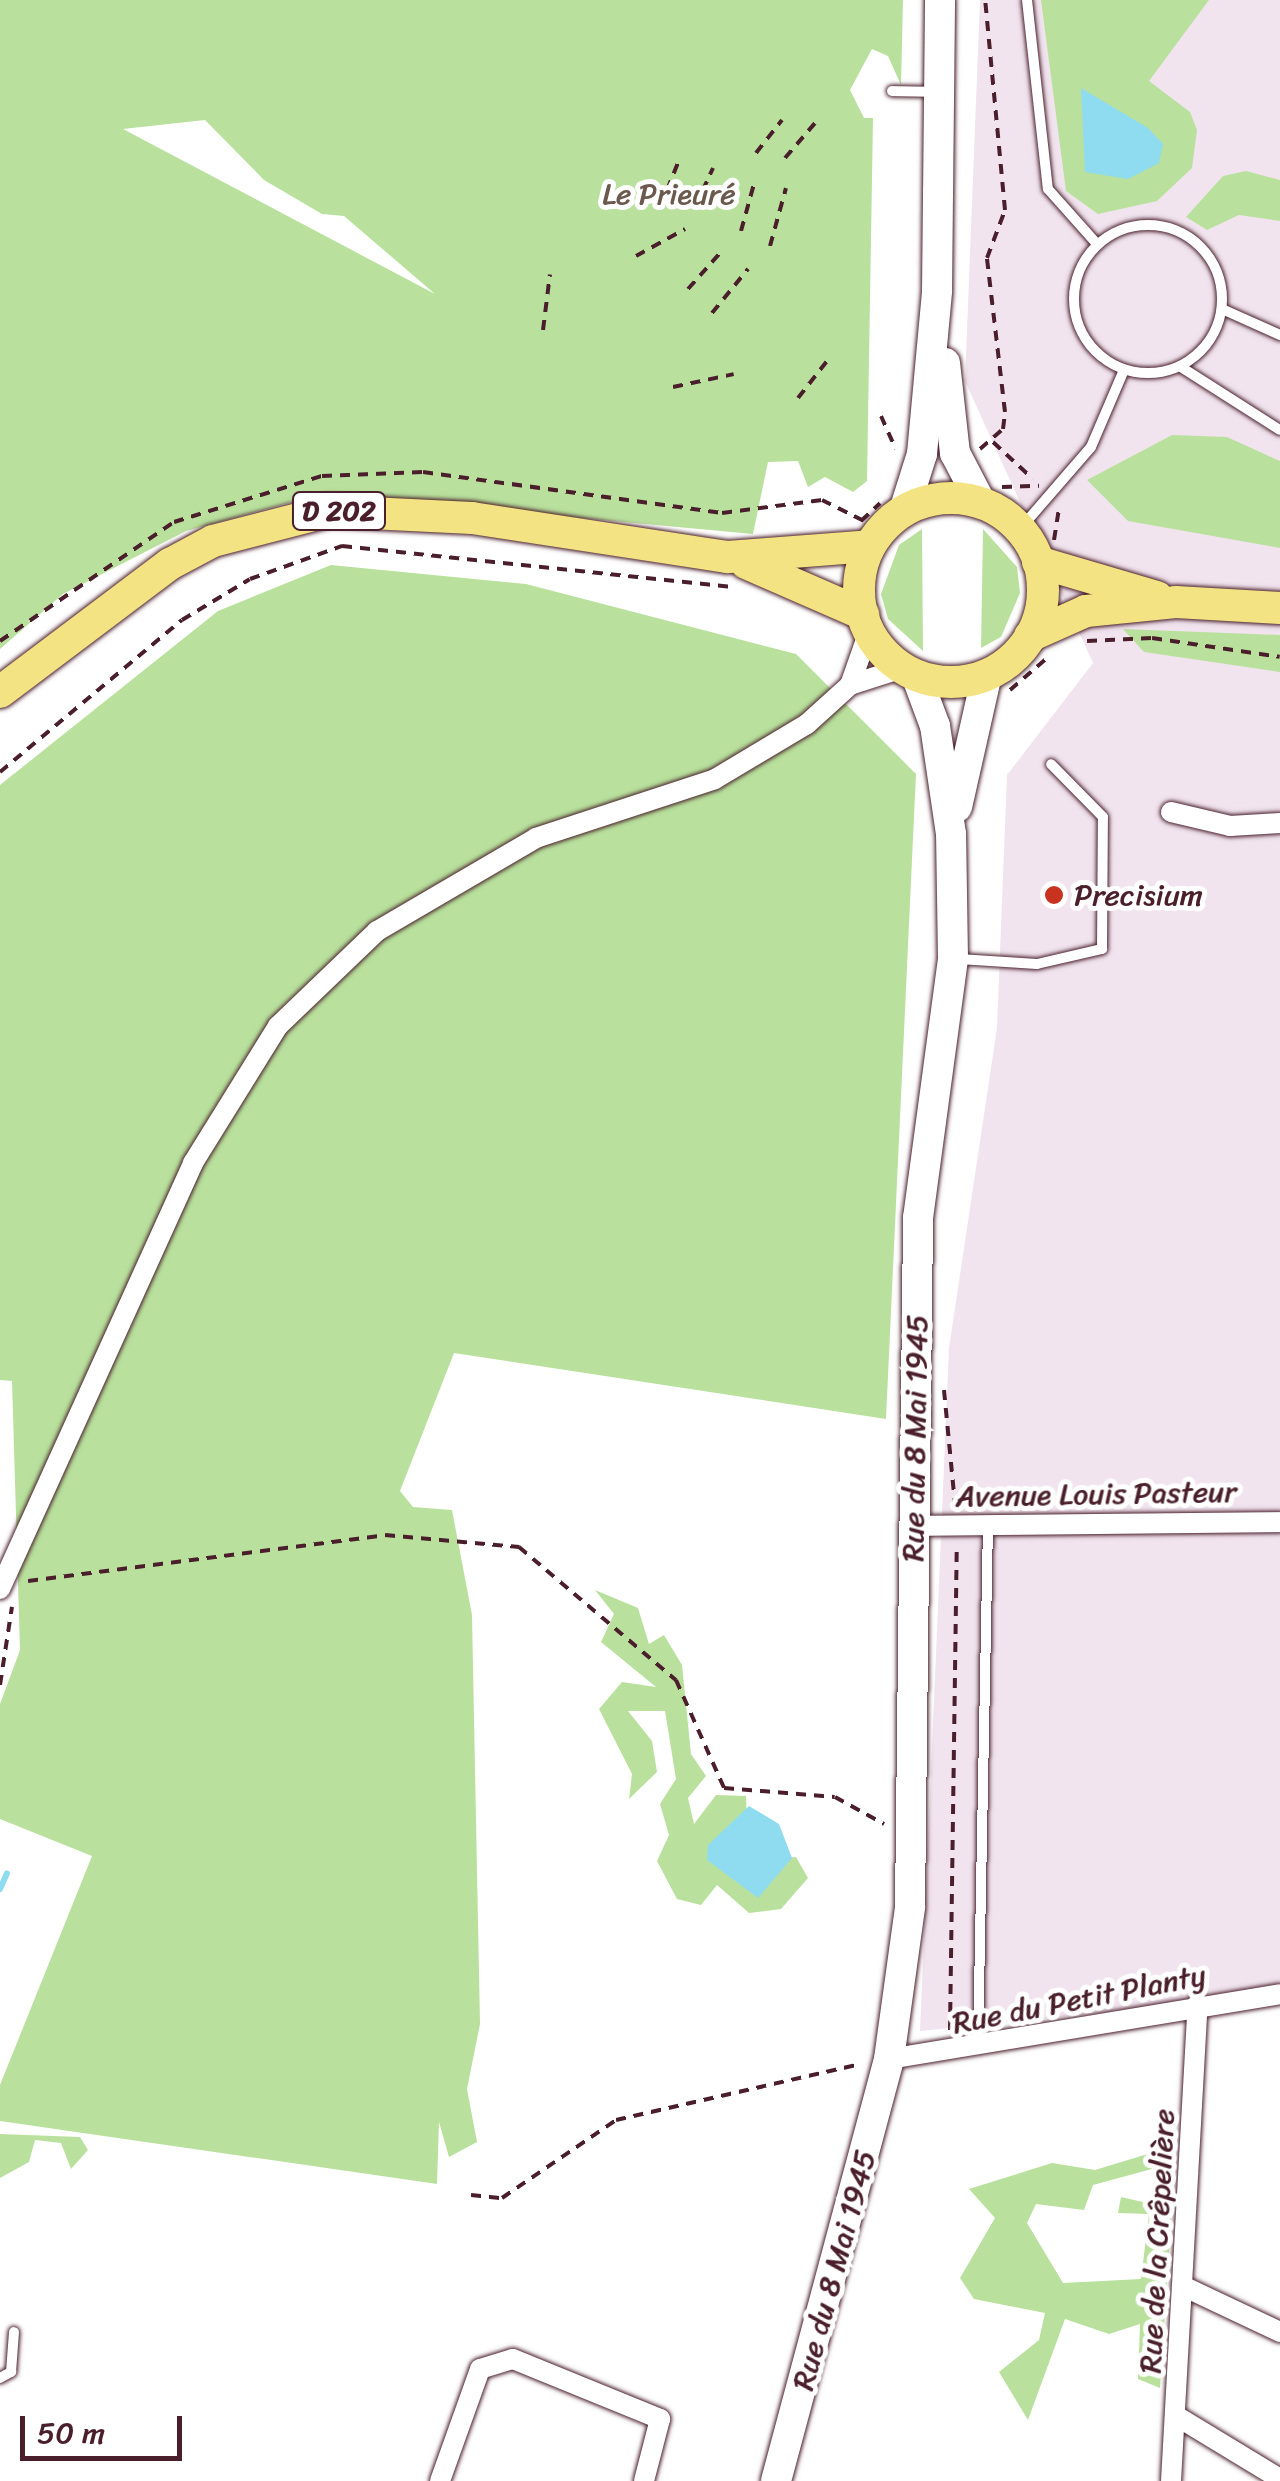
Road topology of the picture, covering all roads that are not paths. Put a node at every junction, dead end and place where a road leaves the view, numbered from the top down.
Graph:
1 (940, 0) edge
2 (1026, 0) edge
3 (892, 91) dead end
4 (938, 92) junction
5 (1098, 244) junction
6 (936, 291) junction
7 (1222, 310) junction
8 (1280, 335) edge
9 (1181, 367) junction
10 (1124, 370) junction
11 (1280, 430) edge
12 (987, 494) junction
13 (899, 501) junction
14 (1020, 529) junction
15 (862, 537) junction
16 (728, 556) junction
17 (1049, 557) junction
18 (1176, 602) junction
19 (1280, 608) edge
20 (866, 623) junction
21 (1040, 645) junction
22 (910, 671) junction
23 (850, 685) junction
24 (993, 686) junction
25 (0, 692) edge
26 (1052, 764) dead end
27 (1171, 812) dead end
28 (1280, 824) edge
29 (951, 834) junction
30 (953, 958) junction
31 (1280, 1522) edge
32 (914, 1526) junction
33 (988, 1526) junction
34 (16, 1577) edge
35 (1280, 1994) edge
36 (1198, 2004) junction
37 (977, 2050) junction
38 (891, 2051) junction
39 (1186, 2288) junction
40 (14, 2332) dead end
41 (1280, 2332) edge
42 (0, 2378) edge
43 (1178, 2417) junction
44 (1280, 2480) edge
45 (440, 2481) edge
46 (644, 2481) edge
47 (776, 2481) edge
48 (1170, 2481) edge

1 - 4 main road
2 - 5 lane
3 - 4 lane
4 - 6 main road
5 - 7 lane
5 - 10 lane
6 - 12 main road
6 - 13 main road
7 - 8 lane
7 - 9 lane
9 - 10 lane
9 - 11 lane
10 - 14 lane
12 - 13 main road
12 - 14 main road
13 - 15 main road
14 - 17 main road
15 - 16 main road, D 202
15 - 20 main road
16 - 20 main road, D 202
16 - 25 main road, D 202
17 - 18 main road
17 - 21 main road
18 - 19 main road
18 - 21 main road
20 - 22 main road
20 - 23 street
21 - 24 main road
22 - 23 street
22 - 24 main road
22 - 29 main road
23 - 34 street
24 - 29 main road
26 - 30 lane
27 - 28 street
29 - 30 main road, Rue du 8 Mai 1945
30 - 32 main road, Rue du 8 Mai 1945
31 - 33 street, Avenue Louis Pasteur
32 - 33 street, Avenue Louis Pasteur
32 - 38 main road, Rue du 8 Mai 1945
33 - 37 lane
35 - 36 street, Rue du Petit Planty
36 - 37 street, Rue du Petit Planty
36 - 39 street, Rue de la Crêpelière
37 - 38 street, Rue du Petit Planty
38 - 47 main road, Rue du 8 Mai 1945
39 - 41 street
39 - 43 street, Rue de la Crêpelière
40 - 42 lane
43 - 44 street
43 - 48 street, Rue de la Crêpelière
45 - 46 street

